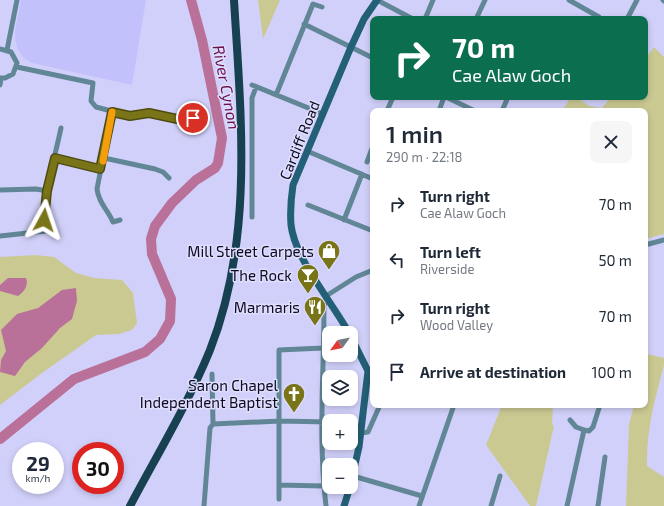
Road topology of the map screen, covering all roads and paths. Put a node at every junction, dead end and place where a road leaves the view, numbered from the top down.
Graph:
1 (17, 0) edge
2 (234, 0) edge
3 (377, 0) edge
4 (433, 0) edge
5 (485, 0) edge
6 (569, 0) edge
7 (637, 0) edge
8 (322, 7) dead end
9 (407, 16) edge
10 (425, 16) edge
11 (477, 16) edge
12 (597, 16) edge
13 (629, 16) edge
14 (304, 24) junction
15 (351, 47) junction
16 (0, 50) edge
17 (7, 50) junction
18 (370, 56) edge
19 (17, 67) junction
20 (1, 78) edge
21 (0, 85) edge
22 (276, 95) junction
23 (451, 100) edge
24 (469, 108) edge
25 (112, 112) junction
26 (323, 114) junction
27 (193, 118) dead end
28 (61, 128) dead end
29 (307, 151) junction
30 (370, 154) edge
31 (55, 158) junction
32 (104, 158) junction
33 (367, 162) dead end
34 (100, 169) junction
35 (362, 174) junction
36 (169, 178) dead end
37 (370, 178) edge
38 (0, 190) edge
39 (47, 191) junction
40 (308, 205) dead end
41 (252, 217) dead end
42 (120, 220) dead end
43 (344, 220) junction
44 (370, 230) edge
45 (0, 236) edge
46 (664, 240) edge
47 (648, 244) edge
48 (370, 271) edge
49 (326, 296) junction
50 (324, 326) edge
51 (345, 326) edge
52 (322, 348) edge
53 (358, 351) edge
54 (324, 362) edge
55 (212, 374) dead end
56 (379, 408) edge
57 (453, 408) edge
58 (599, 408) edge
59 (326, 414) edge
60 (570, 420) dead end
61 (280, 421) junction
62 (322, 422) edge
63 (212, 424) junction
64 (358, 428) edge
65 (361, 430) junction
66 (584, 430) junction
67 (604, 457) dead end
68 (356, 458) edge
69 (500, 476) dead end
70 (358, 480) edge
71 (279, 485) junction
72 (322, 486) edge
73 (324, 494) edge
74 (348, 494) edge
75 (422, 496) junction
76 (279, 498) dead end
77 (130, 506) edge
78 (204, 506) edge
79 (326, 506) edge
80 (344, 506) edge
81 (419, 506) edge
82 (491, 506) edge
83 (567, 506) edge
84 (598, 506) edge

1 - 17 street
2 - 77 main road
3 - 9 street
3 - 15 main road, Cardiff Road
4 - 10 street
5 - 11 street
6 - 12 street
7 - 13 street
8 - 14 street
14 - 15 street
14 - 22 street
15 - 18 street
15 - 26 main road, Cardiff Road
16 - 17 street
17 - 19 street
19 - 20 street
19 - 25 street
20 - 21 street
22 - 26 street
22 - 41 street
23 - 24 street
25 - 27 street
25 - 32 street
26 - 29 main road, Cardiff Road
28 - 31 street
29 - 35 street
29 - 49 main road, Cardiff Road
30 - 33 street
31 - 34 street
31 - 39 street
32 - 34 street
32 - 36 street
34 - 42 street
35 - 37 street
35 - 43 street
38 - 39 street
39 - 45 street
40 - 43 street
43 - 44 street
46 - 47 street
48 - 49 street
49 - 50 street
49 - 51 main road, Cardiff Road
52 - 61 street
53 - 65 main road
54 - 59 street
55 - 63 street
56 - 65 street
57 - 75 street
58 - 66 street
60 - 66 street
61 - 62 street
61 - 63 street
61 - 71 street
63 - 78 street
64 - 65 street
65 - 68 main road
66 - 83 street
67 - 84 street
69 - 82 street
70 - 75 street
71 - 72 street
71 - 76 street
73 - 79 street
74 - 80 main road
75 - 81 street

